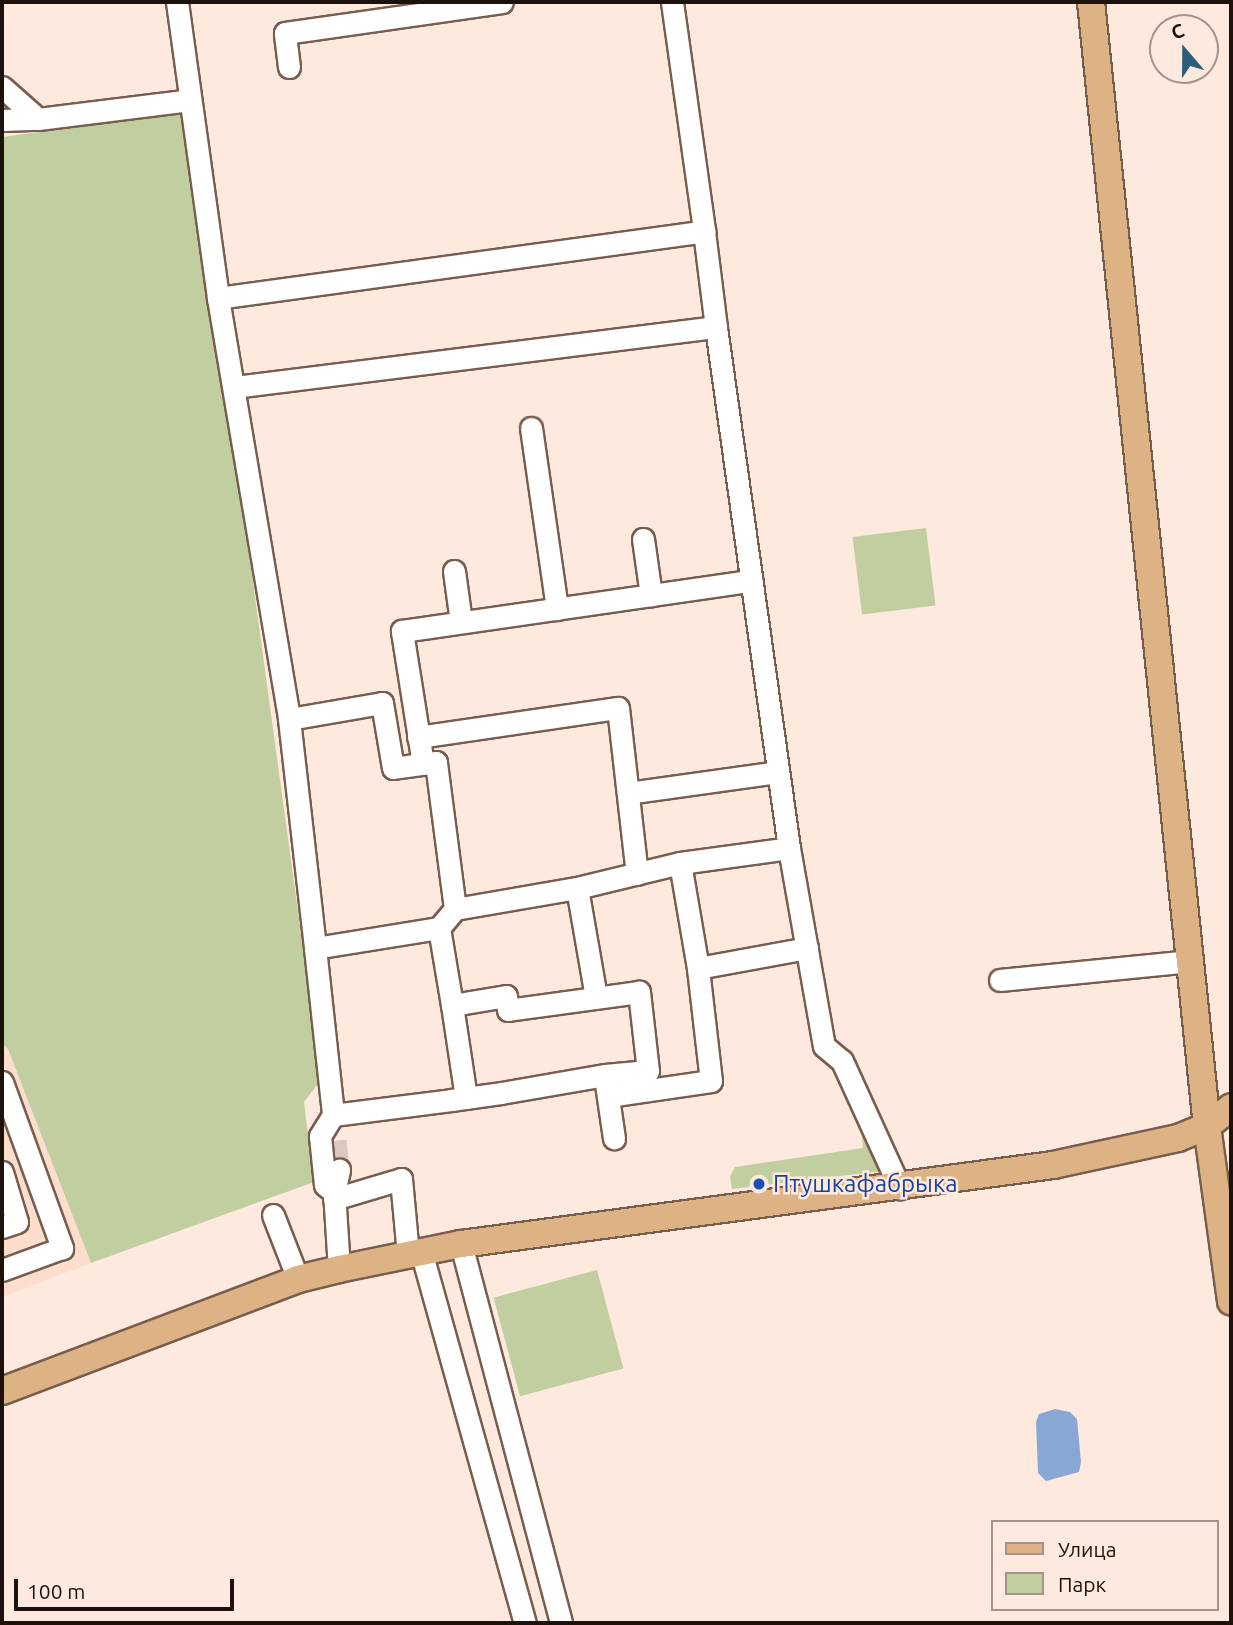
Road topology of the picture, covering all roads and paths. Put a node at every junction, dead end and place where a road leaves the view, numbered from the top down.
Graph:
1 (177, 2) edge
2 (502, 2) edge
3 (672, 2) edge
4 (1091, 2) edge
5 (289, 67) dead end
6 (2, 87) edge
7 (190, 100) junction
8 (38, 119) junction
9 (2, 120) edge
10 (704, 231) junction
11 (218, 298) junction
12 (716, 327) junction
13 (234, 387) junction
14 (531, 428) dead end
15 (643, 539) dead end
16 (454, 571) dead end
17 (751, 581) junction
18 (651, 595) junction
19 (557, 609) junction
20 (461, 622) junction
21 (289, 719) junction
22 (418, 737) junction
23 (423, 764) junction
24 (778, 772) junction
25 (628, 793) junction
26 (789, 848) junction
27 (680, 863) junction
28 (637, 874) junction
29 (577, 888) junction
30 (455, 909) junction
31 (439, 928) junction
32 (315, 948) junction
33 (807, 948) junction
34 (1190, 961) junction
35 (698, 968) junction
36 (1000, 980) dead end
37 (596, 997) junction
38 (452, 1004) junction
39 (604, 1075) junction
40 (2, 1082) edge
41 (608, 1096) junction
42 (466, 1098) junction
43 (1231, 1107) edge
44 (1207, 1126) junction
45 (332, 1127) junction
46 (614, 1138) dead end
47 (339, 1170) tunnel mouth
48 (3, 1183) edge
49 (900, 1188) junction
50 (334, 1195) junction
51 (273, 1215) dead end
52 (2, 1227) edge
53 (461, 1244) junction
54 (415, 1252) junction
55 (1229, 1265) edge
56 (339, 1269) junction
57 (2, 1270) edge
58 (298, 1279) junction
59 (1231, 1301) edge
60 (2, 1391) edge
61 (525, 1623) edge
62 (561, 1623) edge

1 - 7 street
2 - 5 street
3 - 10 street
4 - 34 main road
6 - 8 street
7 - 8 street
7 - 11 street
8 - 9 street
10 - 11 street
10 - 12 street
11 - 13 street
12 - 13 street
12 - 17 street
13 - 21 street
14 - 19 street
15 - 18 street
16 - 20 street
17 - 18 street
17 - 24 street
18 - 19 street
19 - 20 street
20 - 22 street
21 - 23 street
21 - 32 street
22 - 23 street
22 - 25 street
23 - 30 street
24 - 25 street
24 - 26 street
25 - 28 street
26 - 27 street
26 - 33 street
27 - 28 street
27 - 35 street
28 - 29 street
29 - 30 street
29 - 37 street
30 - 31 street
31 - 32 street
31 - 38 street
32 - 45 street
33 - 35 street
33 - 49 street
34 - 36 street
34 - 44 main road
35 - 41 street
37 - 38 street
37 - 39 street
38 - 42 street
39 - 41 street
39 - 42 street
40 - 57 street
41 - 46 street
42 - 45 street
43 - 44 main road
44 - 49 main road
44 - 55 main road
45 - 50 street
47 - 50 street
48 - 52 street
49 - 53 main road
50 - 54 street
50 - 56 street
51 - 58 street
53 - 54 main road
53 - 62 street
54 - 56 main road
54 - 61 street
55 - 59 main road
56 - 58 main road
58 - 60 main road

